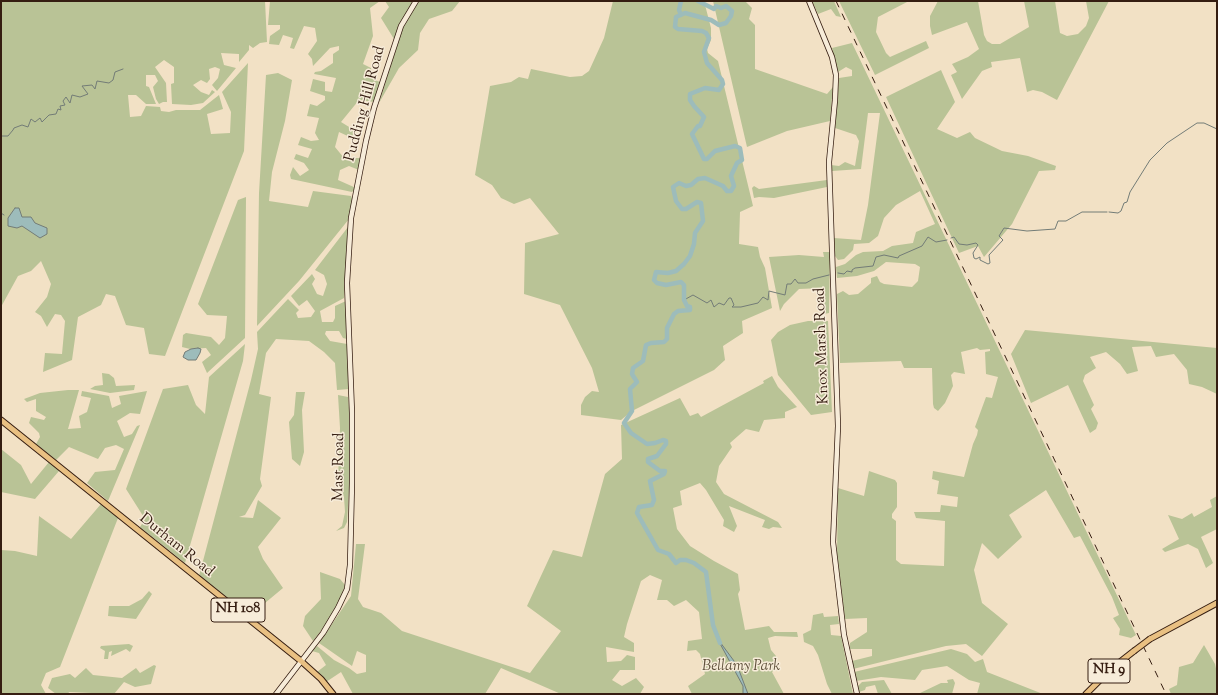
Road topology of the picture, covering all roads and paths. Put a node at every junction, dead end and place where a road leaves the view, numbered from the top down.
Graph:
1 (416, 1) edge
2 (809, 1) edge
3 (351, 218) joint
4 (1, 420) edge
5 (1217, 603) edge
6 (301, 661) junction
7 (276, 694) edge
8 (333, 694) edge
9 (857, 694) edge
10 (1086, 694) edge

1 - 3 street, Pudding Hill Road
2 - 9 street, Knox Marsh Road
3 - 6 street, Mast Road
4 - 6 main road, Durham Road / NH 108
5 - 10 main road, NH 9, bridge
6 - 7 street, Mast Road
6 - 8 main road, Durham Road / NH 108

